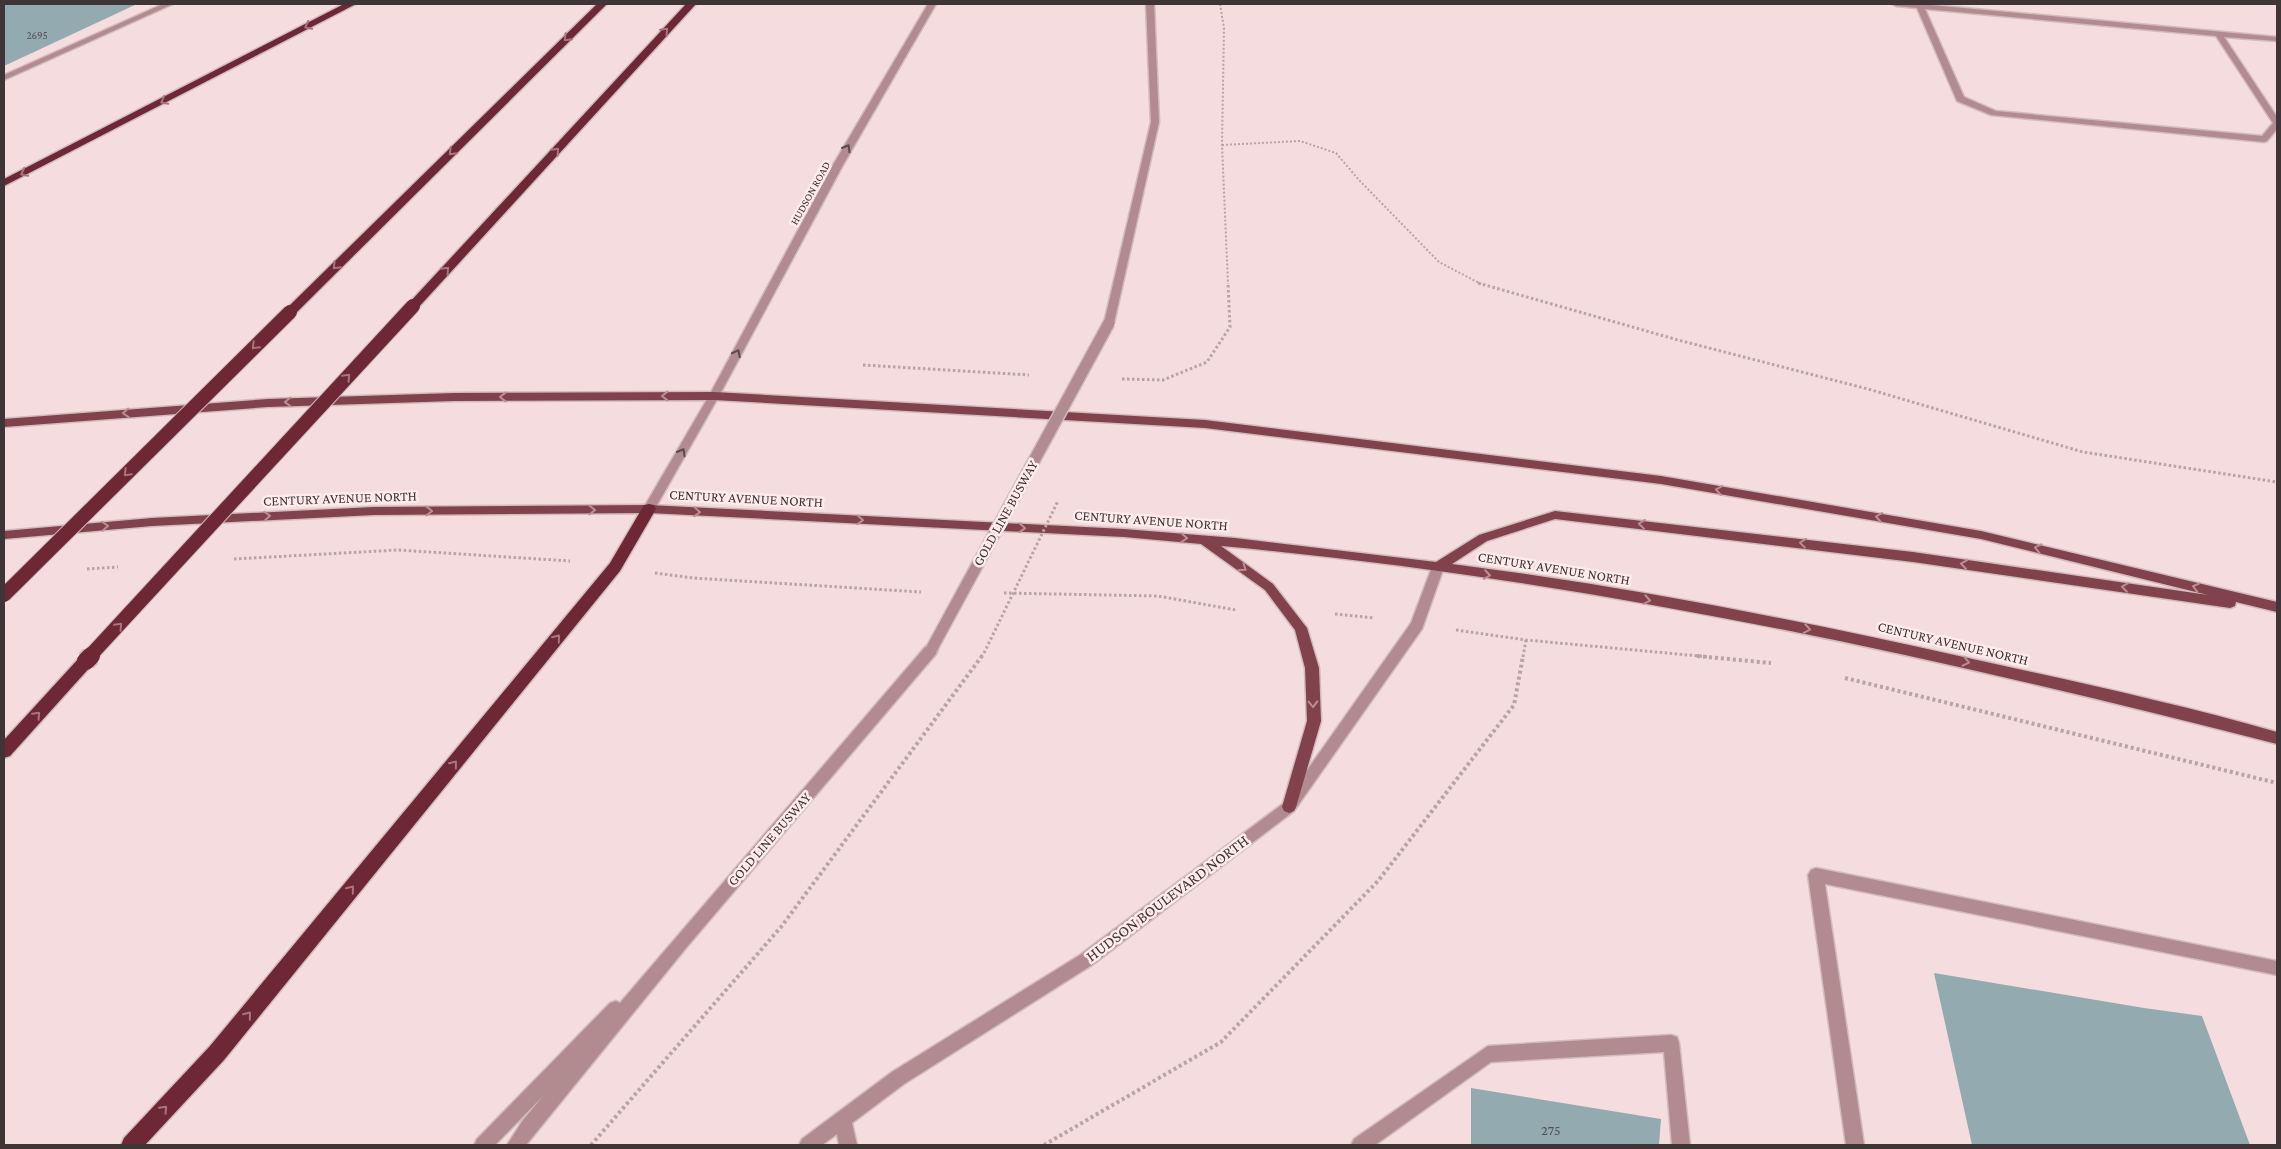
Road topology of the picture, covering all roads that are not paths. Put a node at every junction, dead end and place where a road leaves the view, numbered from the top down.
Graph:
1 (169, 4) edge
2 (351, 4) edge
3 (602, 4) edge
4 (691, 4) edge
5 (932, 4) edge
6 (1150, 4) edge
7 (1896, 4) edge
8 (1920, 6) junction
9 (2218, 33) junction
10 (2277, 38) edge
11 (4, 78) edge
12 (2277, 123) edge
13 (4, 183) edge
14 (714, 396) junction
15 (4, 424) edge
16 (649, 509) junction
17 (4, 535) edge
18 (1203, 539) junction
19 (1438, 567) junction
20 (4, 595) edge
21 (2277, 608) edge
22 (2277, 738) edge
23 (4, 751) edge
24 (1289, 807) junction
25 (680, 943) junction
26 (2277, 968) edge
27 (843, 1119) junction
28 (131, 1145) edge
29 (483, 1145) edge
30 (516, 1145) edge
31 (808, 1145) edge
32 (848, 1145) edge
33 (1360, 1145) edge
34 (1681, 1145) edge
35 (1855, 1145) edge

1 - 11 street
2 -> 13 highway
3 -> 20 highway, bridge
23 -> 4 highway, bridge
14 -> 5 street, HUDSON ROAD
6 - 25 street, GOLD LINE BUSWAY, bridge
7 - 8 street
8 - 9 street
8 - 12 street
9 - 10 street
9 - 12 street
14 -> 15 main road
16 -> 14 street, HUDSON ROAD
21 -> 14 main road
17 -> 16 main road, CENTURY AVENUE NORTH
16 -> 18 main road, CENTURY AVENUE NORTH
28 -> 16 highway
18 - 19 main road, CENTURY AVENUE NORTH
18 -> 24 main road
21 -> 19 main road
19 -> 22 main road, CENTURY AVENUE NORTH
19 - 24 street, HUDSON BOULEVARD NORTH
24 - 27 street, HUDSON BOULEVARD NORTH
25 - 29 street, GOLD LINE BUSWAY
25 - 30 street, GOLD LINE BUSWAY
26 - 35 street
27 - 31 street, HUDSON BOULEVARD NORTH
27 - 32 street
33 - 34 street

